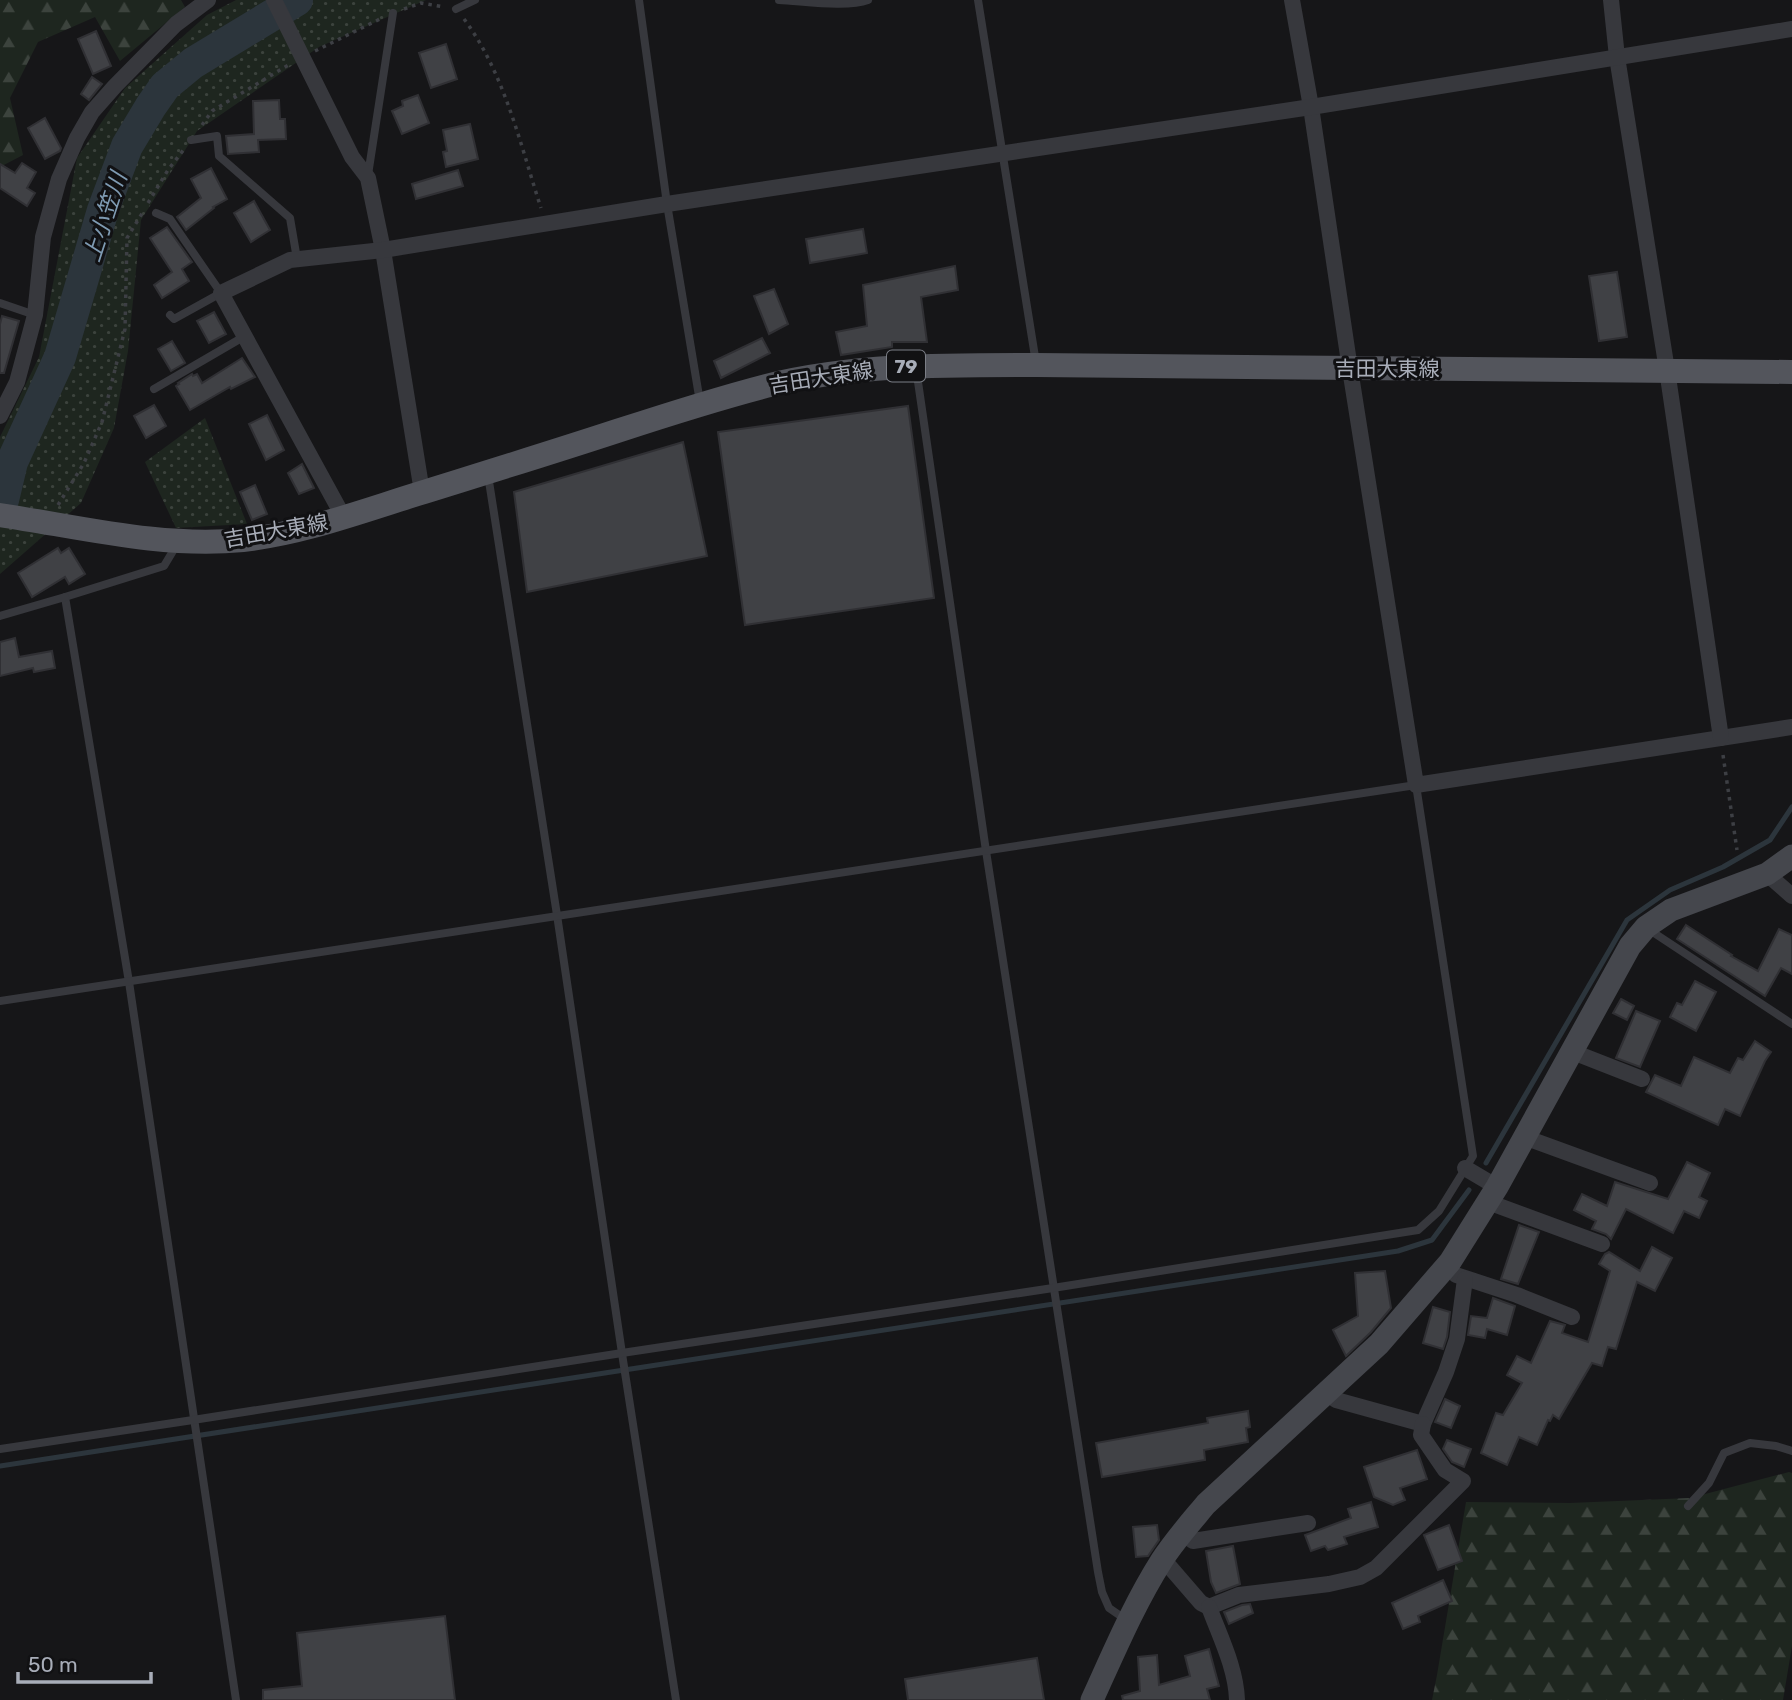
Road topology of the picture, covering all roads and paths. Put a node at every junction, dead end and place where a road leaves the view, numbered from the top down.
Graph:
1 (208, 0) edge
2 (274, 0) edge
3 (475, 0) edge
4 (639, 0) edge
5 (779, 0) edge
6 (868, 0) edge
7 (978, 0) edge
8 (1292, 0) edge
9 (1611, 0) edge
10 (456, 9) dead end
11 (393, 13) dead end
12 (1792, 29) edge
13 (1617, 57) junction
14 (1311, 107) junction
15 (191, 140) dead end
16 (1003, 153) junction
17 (368, 178) junction
18 (667, 204) junction
19 (156, 213) dead end
20 (383, 250) junction
21 (297, 258) junction
22 (222, 293) junction
23 (0, 303) edge
24 (34, 315) junction
25 (170, 315) dead end
26 (245, 336) junction
27 (915, 365) junction
28 (1036, 365) junction
29 (1350, 369) junction
30 (1667, 370) junction
31 (1792, 372) edge
32 (154, 389) dead end
33 (700, 405) junction
34 (0, 416) edge
35 (487, 472) junction
36 (422, 492) junction
37 (0, 515) edge
38 (344, 518) junction
39 (179, 542) junction
40 (65, 597) junction
41 (0, 616) edge
42 (1792, 727) edge
43 (1721, 738) junction
44 (1416, 785) junction
45 (1738, 850) dead end
46 (985, 851) junction
47 (1792, 856) edge
48 (1767, 874) junction
49 (1792, 896) edge
50 (557, 915) junction
51 (1646, 928) junction
52 (129, 982) junction
53 (0, 1001) edge
54 (1792, 1024) edge
55 (1573, 1052) junction
56 (1642, 1079) dead end
57 (1524, 1136) junction
58 (1465, 1168) junction
59 (1650, 1183) dead end
60 (1492, 1195) junction
61 (1602, 1244) dead end
62 (1455, 1274) junction
63 (1054, 1292) junction
64 (1572, 1317) dead end
65 (622, 1357) junction
66 (1327, 1393) junction
67 (193, 1423) junction
68 (1423, 1424) junction
69 (0, 1449) edge
70 (1792, 1451) edge
71 (1688, 1506) dead end
72 (1308, 1523) dead end
73 (1182, 1533) junction
74 (1163, 1559) junction
75 (1209, 1607) junction
76 (1128, 1620) junction
77 (236, 1700) edge
78 (676, 1700) edge
79 (1093, 1700) edge
80 (1237, 1700) edge

1 - 24 street
2 - 17 street
3 - 10 lane
4 - 18 lane
5 - 6 lane
7 - 16 lane
8 - 14 street
9 - 13 street
11 - 17 lane
12 - 13 street
13 - 14 street
13 - 30 street
14 - 16 street
14 - 29 street
15 - 21 lane
16 - 18 street
16 - 28 lane
17 - 20 street
18 - 20 street
18 - 33 lane
19 - 22 lane
20 - 21 street
20 - 36 street
21 - 22 street
22 - 25 lane
22 - 26 street
23 - 24 lane
24 - 34 street
26 - 32 lane
26 - 38 street
27 - 28 main road, 吉田大東線 / 79
27 - 33 main road, 吉田大東線 / 79
27 - 46 lane
28 - 29 main road, 吉田大東線 / 79
29 - 30 main road, 吉田大東線 / 79
29 - 44 street
30 - 31 main road, 吉田大東線 / 79
30 - 43 street
33 - 35 main road, 吉田大東線 / 79
35 - 36 main road, 吉田大東線 / 79
35 - 50 lane
36 - 38 main road, 吉田大東線 / 79
37 - 39 main road, 吉田大東線 / 79
38 - 39 main road, 吉田大東線 / 79
39 - 40 lane
40 - 41 lane
40 - 52 lane
42 - 43 street
43 - 44 street
43 - 45 path
44 - 46 lane
44 - 58 lane
46 - 50 lane
46 - 63 lane
47 - 48 street
48 - 49 street
48 - 51 street
50 - 52 lane
50 - 65 lane
51 - 54 lane
51 - 55 street
52 - 53 lane
52 - 67 lane
55 - 56 street
55 - 57 street
57 - 59 street
57 - 60 street
58 - 60 street
58 - 63 lane
60 - 61 street
60 - 62 street
62 - 64 street
62 - 66 street
62 - 68 street
63 - 65 lane
63 - 76 lane
65 - 67 lane
65 - 78 lane
66 - 68 street
66 - 73 street
67 - 69 lane
67 - 77 lane
68 - 75 street
70 - 71 lane
72 - 73 street
73 - 74 street
74 - 75 street
74 - 76 street
75 - 80 street
76 - 79 street

